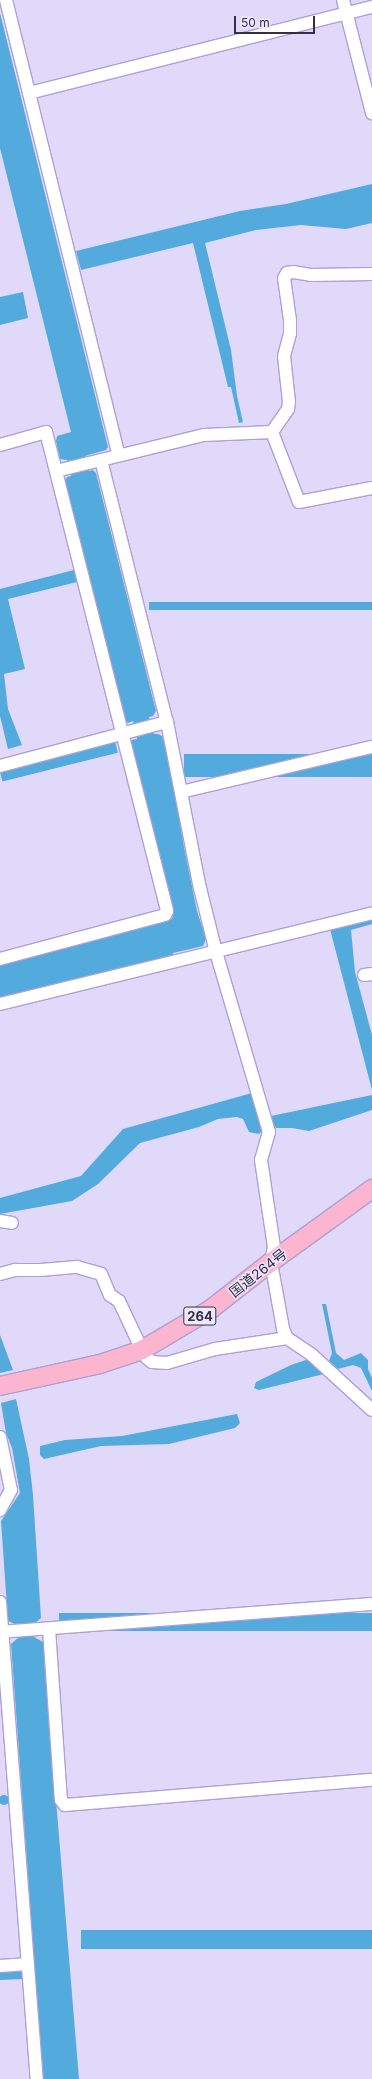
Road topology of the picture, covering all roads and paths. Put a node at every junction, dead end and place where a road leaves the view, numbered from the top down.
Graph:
1 (6, 0) edge
2 (344, 0) edge
3 (372, 7) edge
4 (347, 13) junction
5 (29, 93) junction
6 (372, 113) edge
7 (372, 274) edge
8 (272, 432) junction
9 (0, 445) edge
10 (119, 455) junction
11 (101, 460) junction
12 (62, 469) junction
13 (372, 488) edge
14 (161, 724) junction
15 (127, 733) junction
16 (372, 747) edge
17 (0, 766) edge
18 (181, 792) junction
19 (372, 913) edge
20 (216, 952) junction
21 (0, 959) edge
22 (0, 1004) edge
23 (372, 1189) edge
24 (0, 1221) edge
25 (12, 1223) dead end
26 (271, 1262) junction
27 (0, 1274) edge
28 (287, 1338) junction
29 (142, 1350) junction
30 (0, 1386) edge
31 (372, 1408) edge
32 (0, 1437) edge
33 (1, 1506) edge
34 (0, 1602) edge
35 (372, 1604) edge
36 (49, 1629) junction
37 (1, 1632) edge
38 (372, 1780) edge
39 (28, 1964) junction
40 (0, 1966) edge
41 (37, 2079) edge

1 - 5 street
2 - 4 street
3 - 4 street
4 - 5 street
4 - 6 street
5 - 10 street
7 - 8 street
8 - 10 street
8 - 13 street
9 - 12 street
10 - 11 street
11 - 12 street
11 - 14 street
12 - 15 street
14 - 15 street
14 - 18 street
15 - 17 street
15 - 21 street
16 - 18 street
18 - 20 street
19 - 20 street
20 - 22 street
20 - 26 street
23 - 26 highway, 国道264号 / 264
24 - 25 street
26 - 28 street
26 - 29 highway, 国道264号 / 264
27 - 29 street
28 - 29 street
28 - 31 street
29 - 30 highway, 国道264号 / 264
32 - 33 street
34 - 37 street
35 - 36 street
36 - 37 street
36 - 38 street
37 - 39 street
39 - 40 street
39 - 41 street

